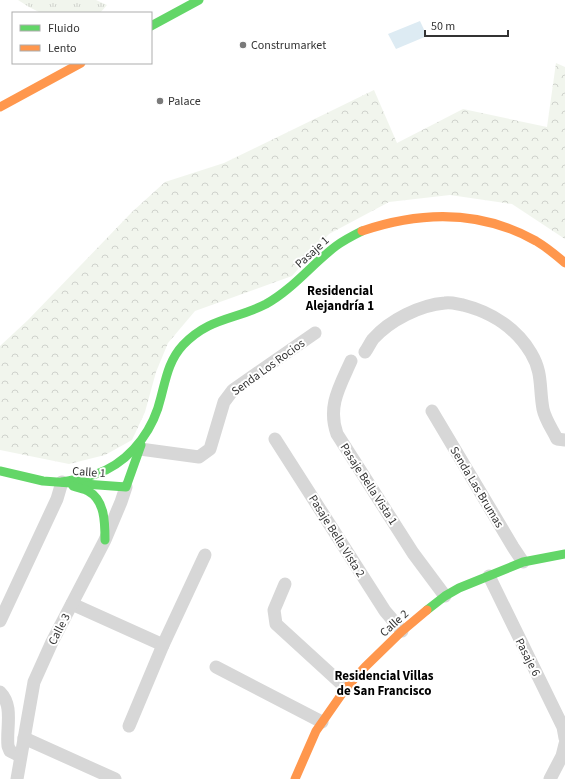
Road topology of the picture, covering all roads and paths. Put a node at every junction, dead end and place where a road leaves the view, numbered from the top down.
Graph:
1 (199, 0) edge
2 (152, 25) edge
3 (80, 64) edge
4 (0, 107) edge
5 (565, 263) edge
6 (315, 333) dead end
7 (365, 352) dead end
8 (351, 362) dead end
9 (432, 411) dead end
10 (275, 439) dead end
11 (565, 440) edge
12 (141, 444) junction
13 (0, 470) edge
14 (62, 482) junction
15 (126, 487) junction
16 (105, 540) junction
17 (565, 554) edge
18 (205, 555) dead end
19 (523, 562) junction
20 (489, 576) junction
21 (285, 584) dead end
22 (445, 596) junction
23 (72, 604) junction
24 (0, 622) edge
25 (402, 631) junction
26 (163, 645) junction
27 (216, 667) dead end
28 (346, 688) junction
29 (0, 692) edge
30 (322, 722) junction
31 (129, 726) dead end
32 (24, 738) junction
33 (565, 738) edge
34 (565, 744) edge
35 (20, 756) junction
36 (17, 779) edge
37 (115, 779) edge
38 (295, 779) edge
39 (550, 779) edge

1 - 2 street
3 - 4 street
5 - 12 street, Pasaje 1
6 - 12 street, Senda Los Rocios
7 - 11 street
8 - 22 street, Pasaje Bella Vista 1
9 - 19 street, Senda Las Brumas
10 - 25 street, Pasaje Bella Vista 2
12 - 14 street
12 - 15 street
13 - 14 street, Calle 1
14 - 15 street, Calle 1
14 - 16 street
14 - 24 street
15 - 16 street, Calle 3
16 - 23 street, Calle 3
17 - 19 street, Calle 2
18 - 26 street
19 - 20 street, Calle 2
20 - 22 street, Calle 2
20 - 33 street, Pasaje 6
21 - 28 street
22 - 25 street, Calle 2
23 - 26 street
23 - 32 street, Calle 3
25 - 28 street, Calle 2
26 - 31 street
27 - 30 street
28 - 30 street, Calle 2
29 - 35 street
30 - 38 street, Calle 2
32 - 35 street, Calle 3
32 - 37 street
34 - 39 street
35 - 36 street, Calle 3

